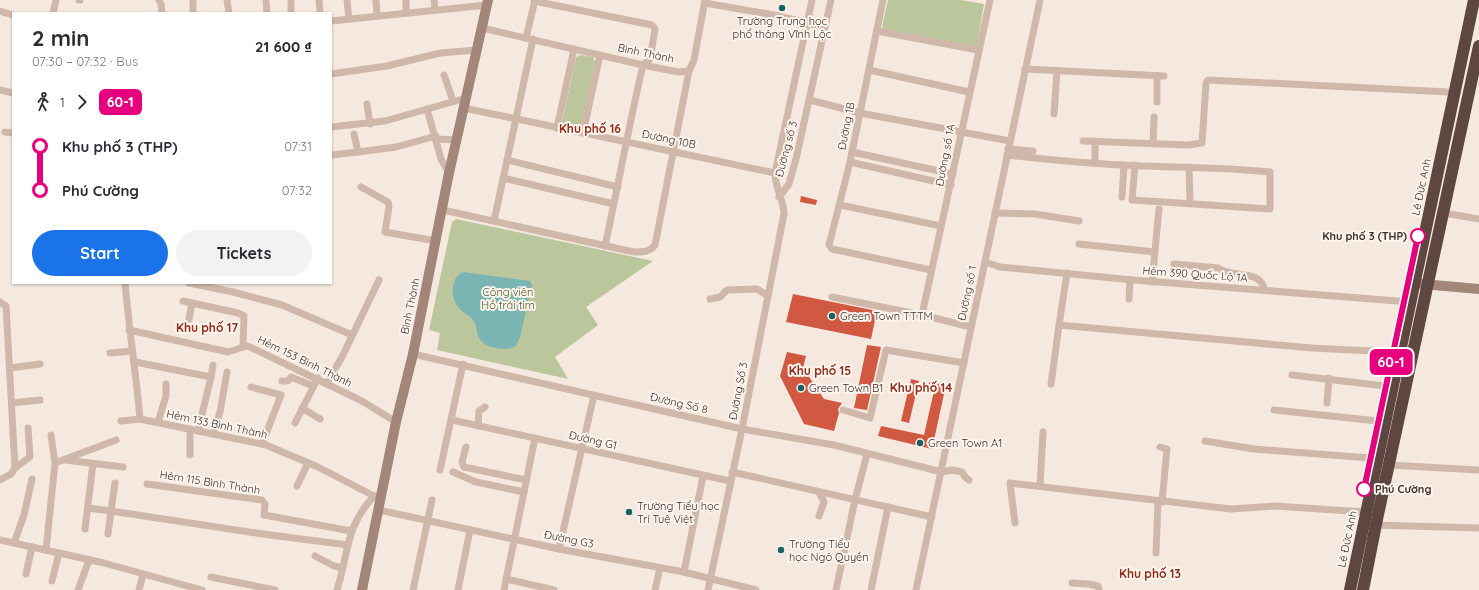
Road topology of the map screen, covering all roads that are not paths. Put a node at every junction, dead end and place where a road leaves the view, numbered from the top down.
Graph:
1 (56, 0) edge
2 (159, 0) edge
3 (193, 0) edge
4 (227, 0) edge
5 (266, 0) edge
6 (291, 0) edge
7 (319, 0) edge
8 (347, 0) edge
9 (376, 0) edge
10 (406, 0) edge
11 (434, 0) edge
12 (812, 0) edge
13 (830, 0) edge
14 (883, 0) edge
15 (990, 0) edge
16 (1040, 0) edge
17 (1467, 0) edge
18 (1474, 0) edge
19 (534, 1) edge
20 (705, 2) edge
21 (483, 3) edge
22 (435, 10) junction
23 (0, 11) edge
24 (53, 12) edge
25 (162, 12) edge
26 (193, 12) edge
27 (228, 12) edge
28 (267, 12) edge
29 (291, 12) edge
30 (320, 12) edge
31 (406, 12) junction
32 (1479, 13) edge
33 (12, 15) edge
34 (377, 16) junction
35 (349, 19) junction
36 (332, 21) edge
37 (808, 24) junction
38 (824, 27) junction
39 (482, 28) junction
40 (877, 31) junction
41 (529, 38) junction
42 (1479, 46) edge
43 (574, 49) junction
44 (477, 50) junction
45 (978, 50) junction
46 (600, 55) junction
47 (643, 65) junction
48 (1025, 69) junction
49 (869, 70) junction
50 (689, 71) junction
51 (1057, 71) junction
52 (332, 74) edge
53 (444, 75) dead end
54 (0, 90) edge
55 (969, 92) junction
56 (1448, 92) junction
57 (12, 93) edge
58 (810, 100) junction
59 (453, 101) junction
60 (1157, 102) dead end
61 (465, 103) junction
62 (367, 104) dead end
63 (427, 109) junction
64 (860, 112) junction
65 (1054, 114) dead end
66 (1154, 117) dead end
67 (515, 119) junction
68 (370, 124) junction
69 (332, 127) edge
70 (557, 128) junction
71 (5, 132) dead end
72 (12, 133) edge
73 (583, 133) junction
74 (960, 133) junction
75 (354, 134) dead end
76 (436, 138) junction
77 (457, 140) junction
78 (626, 141) junction
79 (1010, 141) junction
80 (1082, 141) dead end
81 (1095, 141) junction
82 (1153, 144) junction
83 (1033, 150) dead end
84 (358, 152) junction
85 (674, 152) junction
86 (852, 152) junction
87 (1008, 152) junction
88 (332, 155) edge
89 (506, 160) junction
90 (850, 162) junction
91 (1095, 163) junction
92 (1124, 164) junction
93 (1135, 165) junction
94 (1189, 167) junction
95 (449, 173) junction
96 (775, 173) junction
97 (953, 174) junction
98 (503, 178) junction
99 (951, 185) junction
100 (361, 187) dead end
101 (618, 187) junction
102 (779, 197) junction
103 (1122, 197) dead end
104 (614, 204) junction
105 (1190, 204) junction
106 (840, 205) junction
107 (1159, 209) dead end
108 (443, 210) junction
109 (995, 213) junction
110 (1444, 213) junction
111 (1479, 219) edge
112 (494, 221) junction
113 (1080, 221) dead end
114 (941, 226) junction
115 (436, 240) junction
116 (1079, 244) dead end
117 (605, 246) junction
118 (1155, 252) junction
119 (985, 262) junction
120 (1174, 264) dead end
121 (931, 270) junction
122 (1067, 273) junction
123 (379, 280) dead end
124 (1130, 280) junction
125 (1152, 282) junction
126 (125, 284) edge
127 (194, 284) edge
128 (1424, 284) junction
129 (1479, 289) edge
130 (1264, 290) junction
131 (768, 296) junction
132 (832, 297) dead end
133 (1129, 299) dead end
134 (710, 300) dead end
135 (183, 301) dead end
136 (0, 302) edge
137 (1407, 302) junction
138 (192, 303) junction
139 (922, 315) junction
140 (188, 318) dead end
141 (1059, 325) junction
142 (129, 327) junction
143 (971, 327) junction
144 (352, 335) junction
145 (243, 347) junction
146 (132, 351) junction
147 (1393, 352) junction
148 (110, 353) dead end
149 (413, 354) junction
150 (136, 362) junction
151 (964, 363) junction
152 (40, 364) dead end
153 (463, 364) junction
154 (213, 365) dead end
155 (10, 368) junction
156 (227, 372) dead end
157 (1292, 375) dead end
158 (211, 377) junction
159 (318, 378) junction
160 (1329, 378) junction
161 (282, 381) dead end
162 (327, 383) junction
163 (166, 384) dead end
164 (1051, 384) dead end
165 (313, 386) junction
166 (1386, 386) junction
167 (251, 387) dead end
168 (594, 395) junction
169 (40, 400) dead end
170 (12, 403) junction
171 (1327, 403) dead end
172 (485, 406) dead end
173 (302, 408) junction
174 (843, 410) dead end
175 (1274, 410) dead end
176 (140, 419) junction
177 (320, 419) dead end
178 (121, 420) dead end
179 (452, 420) junction
180 (1378, 421) junction
181 (158, 422) junction
182 (396, 422) junction
183 (295, 423) dead end
184 (478, 426) junction
185 (28, 428) dead end
186 (190, 429) junction
187 (742, 429) junction
188 (198, 431) junction
189 (1043, 432) dead end
190 (213, 434) junction
191 (51, 435) dead end
192 (535, 438) junction
193 (116, 440) dead end
194 (1205, 441) dead end
195 (262, 444) junction
196 (1160, 447) dead end
197 (466, 448) dead end
198 (581, 448) junction
199 (190, 454) dead end
200 (867, 454) junction
201 (1370, 458) junction
202 (65, 460) junction
203 (55, 463) junction
204 (308, 463) junction
205 (93, 464) junction
206 (1389, 464) junction
207 (123, 467) dead end
208 (15, 468) junction
209 (440, 470) dead end
210 (1479, 470) edge
211 (453, 472) dead end
212 (732, 472) junction
213 (942, 472) junction
214 (703, 476) junction
215 (32, 479) dead end
216 (0, 480) edge
217 (526, 480) junction
218 (969, 480) dead end
219 (730, 481) junction
220 (115, 483) dead end
221 (147, 484) dead end
222 (298, 486) dead end
223 (1040, 486) junction
224 (524, 492) junction
225 (819, 492) junction
226 (378, 496) junction
227 (432, 500) dead end
228 (855, 500) junction
229 (1160, 502) junction
230 (888, 507) junction
231 (88, 508) junction
232 (379, 510) junction
233 (111, 511) junction
234 (1363, 512) junction
235 (819, 516) dead end
236 (932, 517) junction
237 (427, 521) junction
238 (1015, 522) dead end
239 (1373, 525) junction
240 (1479, 528) edge
241 (85, 529) dead end
242 (470, 530) junction
243 (350, 531) junction
244 (108, 534) dead end
245 (514, 539) junction
246 (0, 540) edge
247 (14, 543) junction
248 (348, 544) junction
249 (32, 547) junction
250 (559, 549) junction
251 (46, 550) junction
252 (59, 553) junction
253 (1156, 553) dead end
254 (316, 556) dead end
255 (89, 560) junction
256 (344, 568) junction
257 (660, 568) junction
258 (684, 572) junction
259 (26, 574) dead end
260 (143, 575) junction
261 (211, 577) dead end
262 (506, 579) junction
263 (710, 579) junction
264 (52, 581) dead end
265 (1072, 583) dead end
266 (182, 588) edge
267 (545, 589) edge
268 (78, 590) edge
269 (139, 590) edge
270 (201, 590) edge
271 (275, 590) edge
272 (337, 590) edge
273 (362, 590) edge
274 (413, 590) edge
275 (458, 590) edge
276 (504, 590) edge
277 (554, 590) edge
278 (655, 590) edge
279 (708, 590) edge
280 (752, 590) edge
281 (836, 590) edge
282 (871, 590) edge
283 (916, 590) edge
284 (1099, 590) edge
285 (1344, 590) edge
286 (1350, 590) edge
287 (1357, 590) edge
288 (1363, 590) edge

1 - 24 street
2 - 25 street
3 - 26 street
4 - 27 street
5 - 28 street
6 - 29 street
7 - 30 street
8 - 35 street
9 - 34 street
10 - 31 street
11 - 22 street
12 - 37 street, Đường số 3
13 - 38 street, Đường số 3
14 - 40 street, Đường 1B
15 - 45 street, Đường số 1A
16 - 48 street, Đường số 1
17 - 56 highway, Lê Đức Anh
18 - 137 highway, Lê Đức Anh
19 - 41 street
19 - 47 street
20 - 37 street
20 - 50 street
21 - 22 street
21 - 39 street, Bình Thành
22 - 31 street
23 - 33 street
31 - 34 street
32 - 128 highway, Lê Đức Anh
34 - 35 street
35 - 36 street
37 - 38 street
37 - 96 street, Đường số 3
38 - 58 street, Đường số 3
39 - 41 street, Bình Thành
39 - 44 street, Bình Thành
40 - 45 street
40 - 49 street, Đường 1B
41 - 43 street, Bình Thành
41 - 67 street
42 - 110 highway, Lê Đức Anh
43 - 46 street, Bình Thành
43 - 70 street
44 - 52 street
44 - 61 street, Bình Thành
45 - 55 street, Đường số 1A
46 - 47 street, Bình Thành
46 - 73 street
47 - 50 street, Bình Thành
47 - 78 street
48 - 51 street
48 - 79 street, Đường số 1
49 - 55 street
49 - 64 street, Đường 1B
50 - 85 street
51 - 60 street
51 - 65 street
53 - 59 street
54 - 57 street
55 - 74 street, Đường số 1A
56 - 82 street
56 - 137 highway, Lê Đức Anh
58 - 64 street
58 - 102 street, Đường số 3
59 - 61 street
59 - 63 street
61 - 67 street, Đường 10B
61 - 77 street, Bình Thành
62 - 68 street
63 - 68 street
63 - 76 street
64 - 74 street
64 - 86 street, Đường 1B
66 - 82 street
67 - 70 street, Đường 10B
67 - 89 street
68 - 69 street
70 - 73 street, Đường 10B
71 - 72 street
73 - 78 street, Đường 10B
74 - 79 street
74 - 97 street, Đường số 1A
75 - 84 street
76 - 77 street
76 - 84 street
76 - 95 street
77 - 95 street, Bình Thành
78 - 85 street, Đường 10B
78 - 101 street
79 - 87 street, Đường số 1
80 - 81 street
81 - 82 street
81 - 91 street
83 - 87 street
84 - 88 street
85 - 96 street, Đường 10B
85 - 117 street
86 - 90 street, Đường 1B
86 - 97 street
87 - 91 street
87 - 109 street, Đường số 1
89 - 98 street
89 - 101 street
90 - 99 street
90 - 106 street, Đường 1B
91 - 92 street
92 - 93 street
92 - 103 street
93 - 94 street
93 - 105 street
94 - 105 street
94 - 105 street
95 - 108 street, Bình Thành
96 - 102 street, Đường số 3
97 - 99 street, Đường số 1A
98 - 104 street
98 - 112 street
99 - 114 street, Đường số 1A
100 - 115 street
101 - 104 street
102 - 131 street, Đường Số 3
104 - 117 street
106 - 114 street
106 - 121 street, Đường 1B
107 - 118 street
108 - 112 street
108 - 115 street, Bình Thành
109 - 113 street
109 - 119 street, Đường số 1
110 - 111 street
110 - 128 highway, Lê Đức Anh
112 - 117 street
114 - 121 street, Đường số 1A
115 - 149 street, Bình Thành
116 - 118 street
118 - 125 street
119 - 122 street, Hẻm 390 Quốc Lộ 1A
119 - 143 street, Đường số 1
120 - 130 street
121 - 139 street, Đường số 1A
122 - 124 street, Hẻm 390 Quốc Lộ 1A
122 - 141 street
123 - 144 street
124 - 125 street, Hẻm 390 Quốc Lộ 1A
124 - 133 street
125 - 130 street, Hẻm 390 Quốc Lộ 1A
126 - 142 street
127 - 144 street
128 - 129 street
128 - 206 highway, Lê Đức Anh
128 - 239 highway, Lê Đức Anh
130 - 137 street, Hẻm 390 Quốc Lộ 1A
131 - 134 street
131 - 187 street, Đường Số 3
132 - 139 street
135 - 138 street
136 - 155 street
137 - 147 highway, Lê Đức Anh
137 - 234 highway, Lê Đức Anh
138 - 140 street
138 - 145 street
139 - 143 street
141 - 147 street
141 - 164 street
142 - 145 street, Hẻm 153 Bình Thành
142 - 146 street
143 - 151 street, Đường số 1
144 - 162 street
145 - 159 street, Hẻm 153 Bình Thành
146 - 148 street
146 - 150 street
147 - 166 highway, Lê Đức Anh
149 - 153 street, Đường Số 8
149 - 182 street, Bình Thành
150 - 158 street
150 - 176 street
151 - 174 street
151 - 213 street, Đường số 1
152 - 155 street
153 - 168 street, Đường Số 8
153 - 179 street
154 - 158 street
155 - 170 street
156 - 190 street
157 - 160 street
158 - 188 street
159 - 162 street, Hẻm 153 Bình Thành
159 - 165 street
160 - 166 street
160 - 171 street
161 - 165 street
162 - 182 street, Hẻm 153 Bình Thành
163 - 181 street
165 - 173 street
166 - 180 highway, Lê Đức Anh
167 - 195 street
168 - 187 street, Đường Số 8
168 - 198 street
169 - 170 street
170 - 208 street
172 - 184 street
173 - 177 street
173 - 183 street
175 - 180 street
176 - 178 street, Hẻm 133 Bình Thành
176 - 181 street, Hẻm 133 Bình Thành
179 - 184 street, Đường G1
179 - 209 street
180 - 201 highway, Lê Đức Anh
181 - 186 street, Hẻm 133 Bình Thành
182 - 226 street, Bình Thành
184 - 192 street, Đường G1
185 - 208 street
186 - 188 street, Hẻm 133 Bình Thành
186 - 199 street
187 - 200 street, Đường Số 8
187 - 212 street, Đường Số 3
188 - 190 street, Hẻm 133 Bình Thành
189 - 223 street
190 - 195 street, Hẻm 133 Bình Thành
191 - 203 street
192 - 198 street, Đường G1
192 - 217 street
193 - 202 street
194 - 201 street
195 - 204 street, Hẻm 133 Bình Thành
196 - 229 street
197 - 217 street
198 - 214 street, Đường G1
198 - 250 street
200 - 213 street, Đường Số 8
200 - 228 street
201 - 234 highway, Lê Đức Anh
202 - 203 street
202 - 205 street
203 - 251 street
204 - 222 street
204 - 226 street, Hẻm 133 Bình Thành
205 - 207 street
205 - 231 street
206 - 210 street
206 - 239 highway, Lê Đức Anh
208 - 216 street
211 - 224 street
212 - 219 street, Đường Số 3
212 - 225 street
213 - 218 street, Đường Số 8
213 - 236 street, Đường số 1
214 - 219 street, Đường G1
214 - 258 street
215 - 247 street
217 - 224 street
219 - 263 street, Đường Số 3
220 - 233 street
221 - 243 street, Hẻm 115 Bình Thành
223 - 229 street
223 - 238 street
224 - 245 street
225 - 228 street
225 - 235 street
226 - 232 street, Bình Thành
226 - 243 street
227 - 237 street
228 - 230 street
228 - 281 street
229 - 234 street
229 - 253 street
230 - 236 street
230 - 282 street
231 - 233 street
231 - 241 street
232 - 237 street, Đường G3
232 - 273 street, Bình Thành
233 - 244 street
233 - 248 street
234 - 285 highway, Lê Đức Anh
234 - 286 highway, Lê Đức Anh
236 - 283 street, Đường số 1
237 - 242 street, Đường G3
237 - 274 street
239 - 240 street
239 - 287 highway, Lê Đức Anh
239 - 288 highway, Lê Đức Anh
242 - 245 street, Đường G3
242 - 275 street
243 - 248 street
245 - 250 street, Đường G3
245 - 262 street
246 - 247 street
247 - 249 street
248 - 256 street
249 - 251 street
249 - 259 street
250 - 257 street, Đường G3
251 - 252 street
252 - 255 street
252 - 264 street
254 - 256 street
255 - 260 street
255 - 268 street
256 - 272 street
257 - 258 street, Đường G3
257 - 278 street
258 - 263 street, Đường G3
260 - 266 street
260 - 269 street
261 - 271 street
262 - 267 street
262 - 276 street
263 - 279 street, Đường Số 3
263 - 280 street, Đường G3
265 - 284 street
266 - 270 street
267 - 277 street

